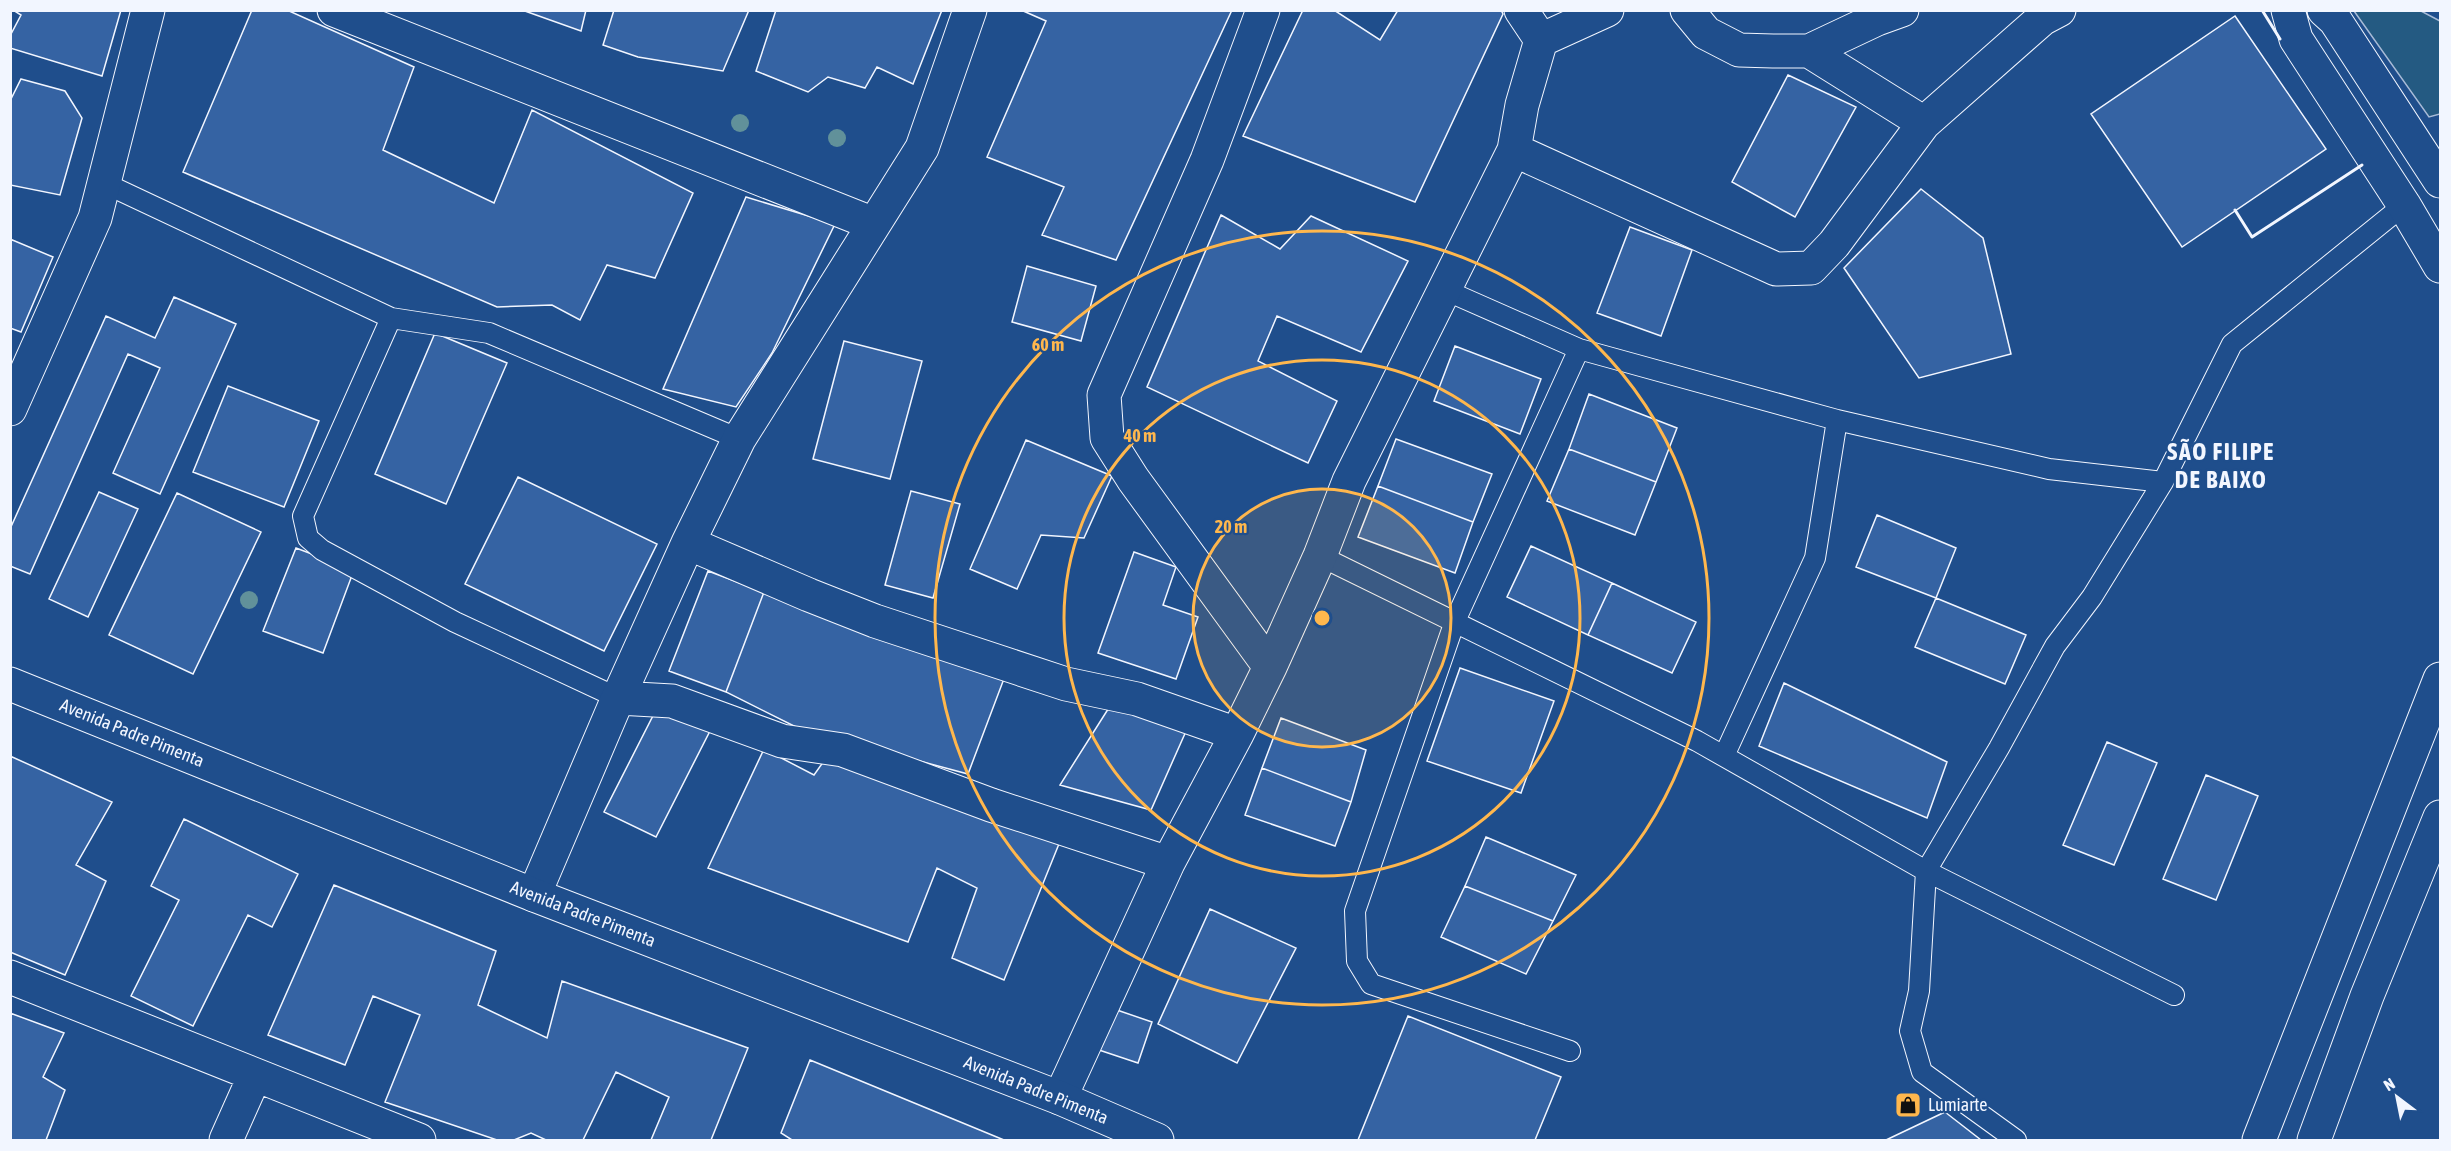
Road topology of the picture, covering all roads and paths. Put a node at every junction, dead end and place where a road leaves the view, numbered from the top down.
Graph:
1 (148, 10) edge
2 (334, 10) edge
3 (970, 10) edge
4 (1263, 10) edge
5 (1521, 10) edge
6 (1607, 10) edge
7 (1687, 10) edge
8 (1902, 10) edge
9 (2059, 10) edge
10 (2288, 10) edge
11 (2324, 10) edge
12 (1541, 39) junction
13 (1809, 51) junction
14 (1924, 123) junction
15 (1514, 150) junction
16 (2440, 181) edge
17 (104, 183) junction
18 (2404, 205) junction
19 (874, 224) junction
20 (2440, 266) edge
21 (1445, 290) junction
22 (391, 318) junction
23 (1579, 349) junction
24 (10, 409) edge
25 (1837, 420) junction
26 (739, 439) junction
27 (2163, 482) junction
28 (688, 543) junction
29 (1320, 556) junction
30 (1455, 621) junction
31 (1270, 667) junction
32 (2440, 680) edge
33 (10, 684) edge
34 (618, 698) junction
35 (1237, 734) junction
36 (1724, 756) junction
37 (2440, 817) edge
38 (1168, 863) junction
39 (1926, 871) junction
40 (534, 896) junction
41 (10, 977) edge
42 (2174, 995) dead end
43 (1570, 1051) dead end
44 (255, 1075) junction
45 (1060, 1098) junction
46 (1149, 1139) edge
47 (226, 1140) edge
48 (419, 1140) edge
49 (2016, 1140) edge
50 (2259, 1140) edge
51 (2314, 1140) edge

1 - 17 street
2 - 19 street
3 - 19 street
4 - 31 street
5 - 12 street
6 - 12 street
7 - 13 street
8 - 13 street
9 - 14 street
10 - 18 street
11 - 16 street
12 - 15 street
13 - 14 street
14 - 15 street
15 - 21 street
17 - 22 lane
17 - 24 street
18 - 20 street
18 - 27 lane
19 - 26 street
21 - 23 lane
21 - 29 street
22 - 26 lane
22 - 34 lane
23 - 25 lane
23 - 30 lane
25 - 27 lane
25 - 36 lane
26 - 28 street
27 - 39 lane
28 - 34 street
28 - 35 street
29 - 30 lane
29 - 31 street
30 - 36 lane
30 - 43 lane
31 - 35 street
32 - 50 street
33 - 40 street, Avenida Padre Pimenta
34 - 38 street
34 - 40 street
35 - 38 street
36 - 39 lane
37 - 51 street
38 - 45 street
39 - 42 lane
39 - 49 lane
40 - 45 street, Avenida Padre Pimenta
41 - 44 street
44 - 47 street
44 - 48 street
45 - 46 street, Avenida Padre Pimenta

